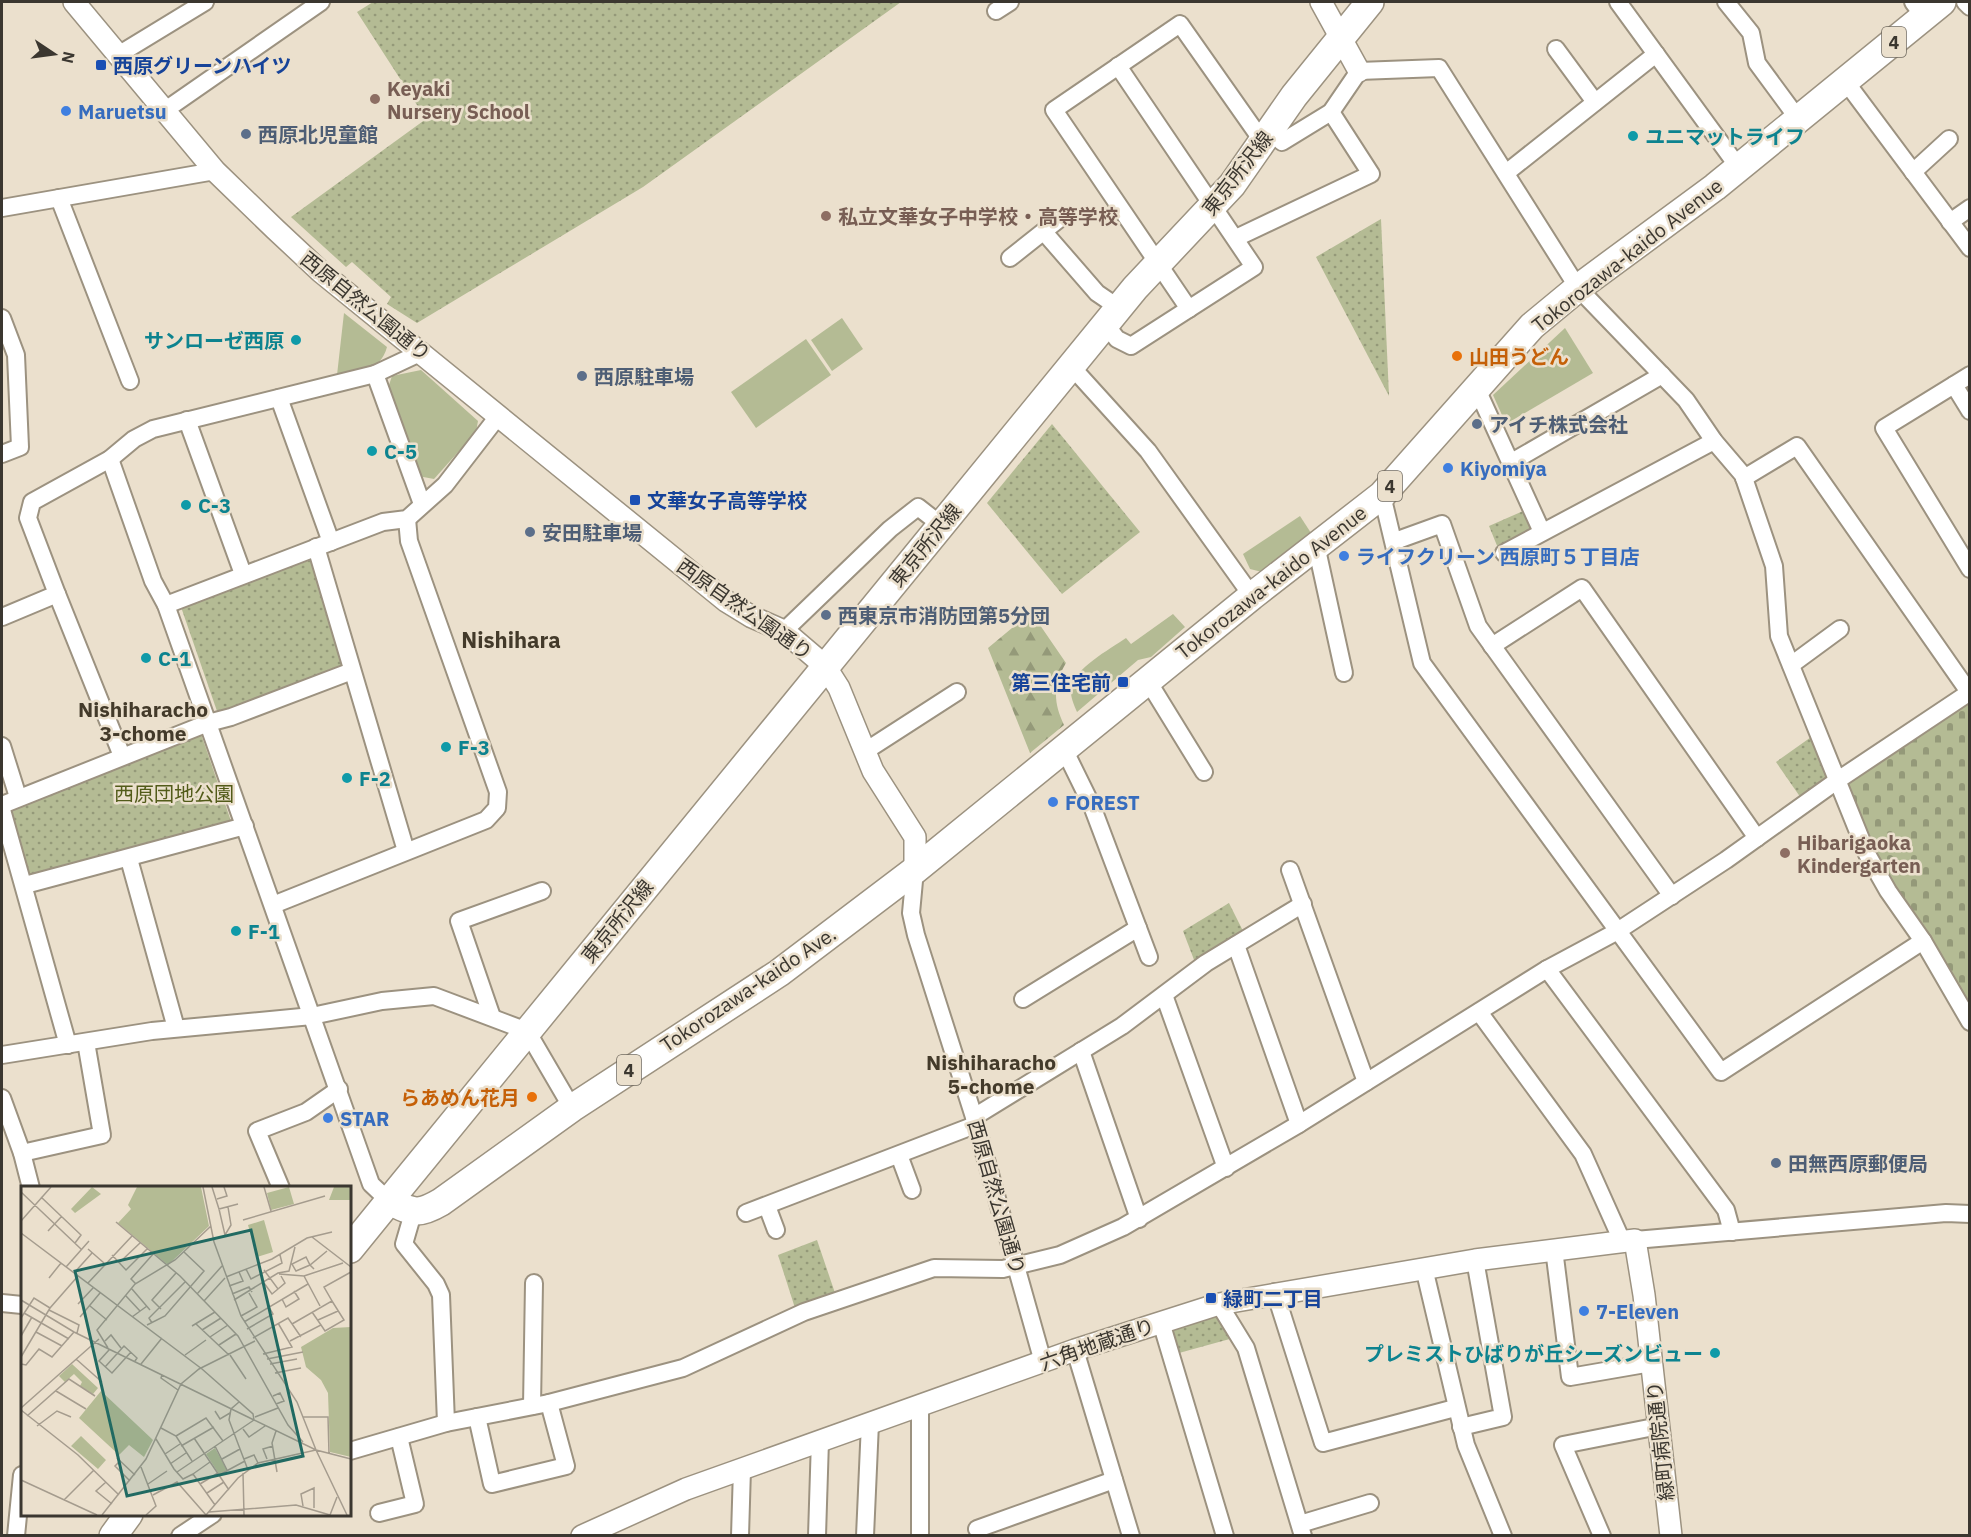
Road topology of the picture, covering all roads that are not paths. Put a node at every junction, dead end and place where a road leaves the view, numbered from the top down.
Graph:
1 (74, 2) edge
2 (205, 2) edge
3 (321, 2) edge
4 (1321, 2) edge
5 (1370, 2) edge
6 (1618, 2) edge
7 (1726, 2) edge
8 (1965, 2) edge
9 (300, 7) edge
10 (1926, 7) edge
11 (1970, 7) edge
12 (1341, 37) junction
13 (1556, 49) dead end
14 (1656, 54) junction
15 (118, 55) junction
16 (1118, 66) junction
17 (1359, 71) junction
18 (1846, 82) junction
19 (1595, 102) junction
20 (164, 111) junction
21 (1332, 112) junction
22 (1798, 120) junction
23 (1266, 136) junction
24 (1949, 139) dead end
25 (1739, 168) junction
26 (215, 171) junction
27 (1913, 172) junction
28 (1506, 174) junction
29 (59, 198) junction
30 (1214, 206) junction
31 (2, 208) edge
32 (1970, 208) edge
33 (1058, 220) dead end
34 (1950, 222) junction
35 (1044, 232) junction
36 (1236, 238) junction
37 (1970, 248) edge
38 (1010, 258) dead end
39 (1158, 263) junction
40 (1578, 288) junction
41 (1189, 309) junction
42 (1112, 316) junction
43 (2, 318) edge
44 (422, 352) junction
45 (1071, 366) junction
46 (375, 374) junction
47 (1662, 375) junction
48 (1970, 375) edge
49 (130, 381) dead end
50 (1954, 385) junction
51 (1476, 387) junction
52 (279, 398) junction
53 (1970, 411) edge
54 (499, 415) junction
55 (187, 420) junction
56 (1714, 441) junction
57 (2, 454) edge
58 (110, 459) junction
59 (1510, 463) junction
60 (1744, 478) junction
61 (1382, 495) junction
62 (422, 504) junction
63 (407, 519) junction
64 (941, 525) junction
65 (1542, 532) junction
66 (1395, 541) junction
67 (323, 545) junction
68 (1316, 545) junction
69 (1504, 553) dead end
70 (1970, 569) edge
71 (243, 574) junction
72 (57, 594) junction
73 (1252, 596) junction
74 (166, 605) junction
75 (2, 617) edge
76 (1840, 629) dead end
77 (784, 631) junction
78 (1492, 646) junction
79 (1791, 665) junction
80 (825, 666) junction
81 (352, 671) junction
82 (1344, 673) dead end
83 (1148, 681) junction
84 (957, 692) dead end
85 (1969, 692) edge
86 (208, 723) junction
87 (2, 746) edge
88 (1064, 749) junction
89 (864, 752) junction
90 (122, 756) junction
91 (1204, 772) dead end
92 (1838, 780) junction
93 (18, 797) junction
94 (2, 805) edge
95 (2, 810) edge
96 (245, 826) junction
97 (1757, 838) junction
98 (406, 851) junction
99 (129, 859) junction
100 (915, 870) junction
101 (1290, 870) dead end
102 (25, 885) junction
103 (542, 891) dead end
104 (1672, 896) junction
105 (1303, 904) junction
106 (273, 905) junction
107 (1138, 928) junction
108 (1616, 932) junction
109 (1923, 941) junction
110 (1236, 945) junction
111 (1149, 957) dead end
112 (1547, 969) junction
113 (1164, 995) junction
114 (1023, 999) dead end
115 (1479, 1012) junction
116 (312, 1016) junction
117 (492, 1017) junction
118 (1970, 1022) edge
119 (176, 1028) junction
120 (527, 1031) junction
121 (86, 1042) junction
122 (68, 1045) junction
123 (1081, 1051) junction
124 (2, 1055) edge
125 (1366, 1082) junction
126 (339, 1089) junction
127 (2, 1098) edge
128 (572, 1108) junction
129 (974, 1121) junction
130 (1299, 1124) junction
131 (22, 1153) junction
132 (899, 1155) junction
133 (1226, 1168) junction
134 (30, 1186) edge
135 (280, 1186) edge
136 (912, 1190) dead end
137 (389, 1201) junction
138 (767, 1206) junction
139 (413, 1213) junction
140 (746, 1213) dead end
141 (1970, 1214) edge
142 (1139, 1219) junction
143 (776, 1230) dead end
144 (1732, 1232) junction
145 (1629, 1240) junction
146 (351, 1248) edge
147 (1554, 1249) junction
148 (1475, 1260) junction
149 (1017, 1266) junction
150 (1424, 1268) junction
151 (534, 1283) dead end
152 (1275, 1292) junction
153 (2, 1303) edge
154 (1219, 1304) junction
155 (21, 1305) edge
156 (1161, 1322) junction
157 (1075, 1350) junction
158 (1043, 1362) junction
159 (1651, 1364) junction
160 (549, 1403) junction
161 (532, 1406) junction
162 (920, 1406) junction
163 (1455, 1408) junction
164 (477, 1417) junction
165 (446, 1423) junction
166 (870, 1423) junction
167 (1659, 1426) junction
168 (1461, 1428) junction
169 (399, 1437) junction
170 (820, 1440) junction
171 (351, 1451) edge
172 (742, 1468) junction
173 (1114, 1480) junction
174 (21, 1485) edge
175 (1370, 1503) dead end
176 (379, 1513) dead end
177 (128, 1516) edge
178 (211, 1516) edge
179 (977, 1529) dead end
180 (1301, 1530) edge
181 (16, 1536) edge
182 (113, 1536) edge
183 (180, 1536) edge
184 (582, 1536) edge
185 (740, 1536) edge
186 (817, 1536) edge
187 (865, 1536) edge
188 (920, 1536) edge
189 (1131, 1536) edge
190 (1225, 1536) edge
191 (1503, 1536) edge
192 (1602, 1536) edge
193 (1671, 1536) edge

1 - 15 street, 西原自然公園通り
2 - 15 street
3 - 9 street
4 - 12 street
5 - 12 main road, 東京所沢線
6 - 14 street
7 - 22 street
8 - 11 street
9 - 20 street
10 - 18 main road, Tokorozawa-kaido Avenue / 4
12 - 17 street
12 - 23 main road, 東京所沢線
13 - 19 street
14 - 19 street
14 - 25 street
15 - 20 street, 西原自然公園通り
16 - 23 street
16 - 30 street
16 - 39 street
17 - 21 street
17 - 28 street
18 - 22 main road, Tokorozawa-kaido Avenue / 4
18 - 27 street
19 - 28 street
20 - 26 street, 西原自然公園通り
21 - 23 street
21 - 36 street
22 - 25 main road, Tokorozawa-kaido Avenue / 4
23 - 30 main road, 東京所沢線
24 - 27 street
25 - 40 main road, Tokorozawa-kaido Avenue / 4
26 - 29 street
26 - 44 street, 西原自然公園通り
27 - 34 street
28 - 40 street
29 - 31 street
29 - 49 street
30 - 36 street
30 - 39 main road, 東京所沢線
32 - 34 street
33 - 35 street
34 - 37 street
35 - 38 street
35 - 42 street
36 - 41 street
39 - 41 street
39 - 42 main road, 東京所沢線
40 - 47 street
40 - 51 main road, Tokorozawa-kaido Avenue / 4
41 - 42 street
42 - 45 main road, 東京所沢線
43 - 57 street
44 - 46 street
44 - 54 street, 西原自然公園通り
45 - 64 main road, 東京所沢線
45 - 73 street
46 - 52 street
46 - 62 street
47 - 56 street
47 - 59 street
48 - 50 street
50 - 53 street
50 - 70 street
51 - 59 street
51 - 61 main road, Tokorozawa-kaido Avenue / 4
52 - 55 street
52 - 67 street
54 - 62 street
54 - 77 street, 西原自然公園通り
55 - 58 street
55 - 71 street
56 - 60 street
56 - 65 street
58 - 72 street
58 - 74 street
59 - 65 street
60 - 79 street
60 - 85 street
61 - 66 street
61 - 68 main road, Tokorozawa-kaido Avenue / 4
62 - 63 street
63 - 67 street
63 - 98 street
64 - 77 street
64 - 80 main road, 東京所沢線
65 - 69 street
66 - 78 street
66 - 108 street
67 - 71 street
67 - 81 street
68 - 73 main road, Tokorozawa-kaido Avenue / 4
68 - 82 street
71 - 74 street
72 - 75 street
72 - 90 street
73 - 83 main road, Tokorozawa-kaido Avenue / 4
74 - 86 street
76 - 79 street
77 - 80 street, 西原自然公園通り
78 - 97 street
78 - 104 street
79 - 92 street
80 - 89 street, 西原自然公園通り
80 - 120 main road, 東京所沢線
81 - 86 street
81 - 98 street
83 - 88 main road, Tokorozawa-kaido Avenue / 4
83 - 91 street
84 - 89 street
85 - 92 street
86 - 90 street
86 - 96 street
87 - 93 street
88 - 100 main road, Tokorozawa-kaido Avenue / 4
88 - 107 street
89 - 100 street, 西原自然公園通り
90 - 93 street
92 - 97 street
92 - 109 street
93 - 94 street
95 - 102 street
96 - 99 street
96 - 106 street
97 - 104 street
98 - 106 street
99 - 102 street
99 - 119 street
100 - 128 main road, Tokorozawa-kaido Ave. / 4
100 - 129 street, 西原自然公園通り
101 - 105 street
102 - 122 street
103 - 117 street
104 - 108 street
105 - 110 street
105 - 125 street
106 - 116 street
107 - 111 street
107 - 114 street
108 - 109 street
108 - 112 street
109 - 118 street
110 - 113 street
110 - 130 street
112 - 115 street
112 - 144 street
113 - 123 street
113 - 133 street
115 - 125 street
115 - 145 street
116 - 117 street
116 - 119 street
116 - 126 street
117 - 120 street
119 - 121 street
120 - 128 street
120 - 137 main road, 東京所沢線
121 - 122 street
121 - 131 street
122 - 124 street
123 - 129 street
123 - 142 street
125 - 130 street
126 - 135 street
126 - 137 street
127 - 131 street
128 - 139 main road, Tokorozawa-kaido Ave. / 4
129 - 132 street
129 - 149 street, 西原自然公園通り
130 - 133 street
131 - 134 street
132 - 136 street
132 - 138 street
133 - 142 street
137 - 139 main road
137 - 146 main road
138 - 140 street
138 - 143 street
139 - 165 street
141 - 144 street
142 - 149 street
144 - 145 street
145 - 147 street, 六角地蔵通り
145 - 159 street, 緑町病院通り
147 - 148 street, 六角地蔵通り
147 - 159 street
148 - 150 street, 六角地蔵通り
148 - 168 street
149 - 158 street, 西原自然公園通り
149 - 160 street
150 - 152 street, 六角地蔵通り
150 - 163 street
151 - 161 street
152 - 154 street, 六角地蔵通り
152 - 163 street
153 - 155 street
154 - 156 street, 六角地蔵通り
154 - 180 street
156 - 157 street, 六角地蔵通り
156 - 190 street
157 - 158 street, 六角地蔵通り
157 - 173 street
158 - 162 street, 六角地蔵通り
159 - 167 street, 緑町病院通り
160 - 161 street
160 - 164 street
161 - 164 street
162 - 166 street, 六角地蔵通り
162 - 188 street
163 - 168 street
164 - 165 street
165 - 169 street
166 - 170 street, 六角地蔵通り
166 - 187 street
167 - 192 street
167 - 193 street, 緑町病院通り
168 - 191 street
169 - 171 street
169 - 176 street
170 - 172 street, 六角地蔵通り
170 - 186 street
172 - 184 street, 六角地蔵通り
172 - 185 street
173 - 179 street
173 - 189 street
174 - 181 street
175 - 180 street
177 - 182 main road
178 - 183 street

